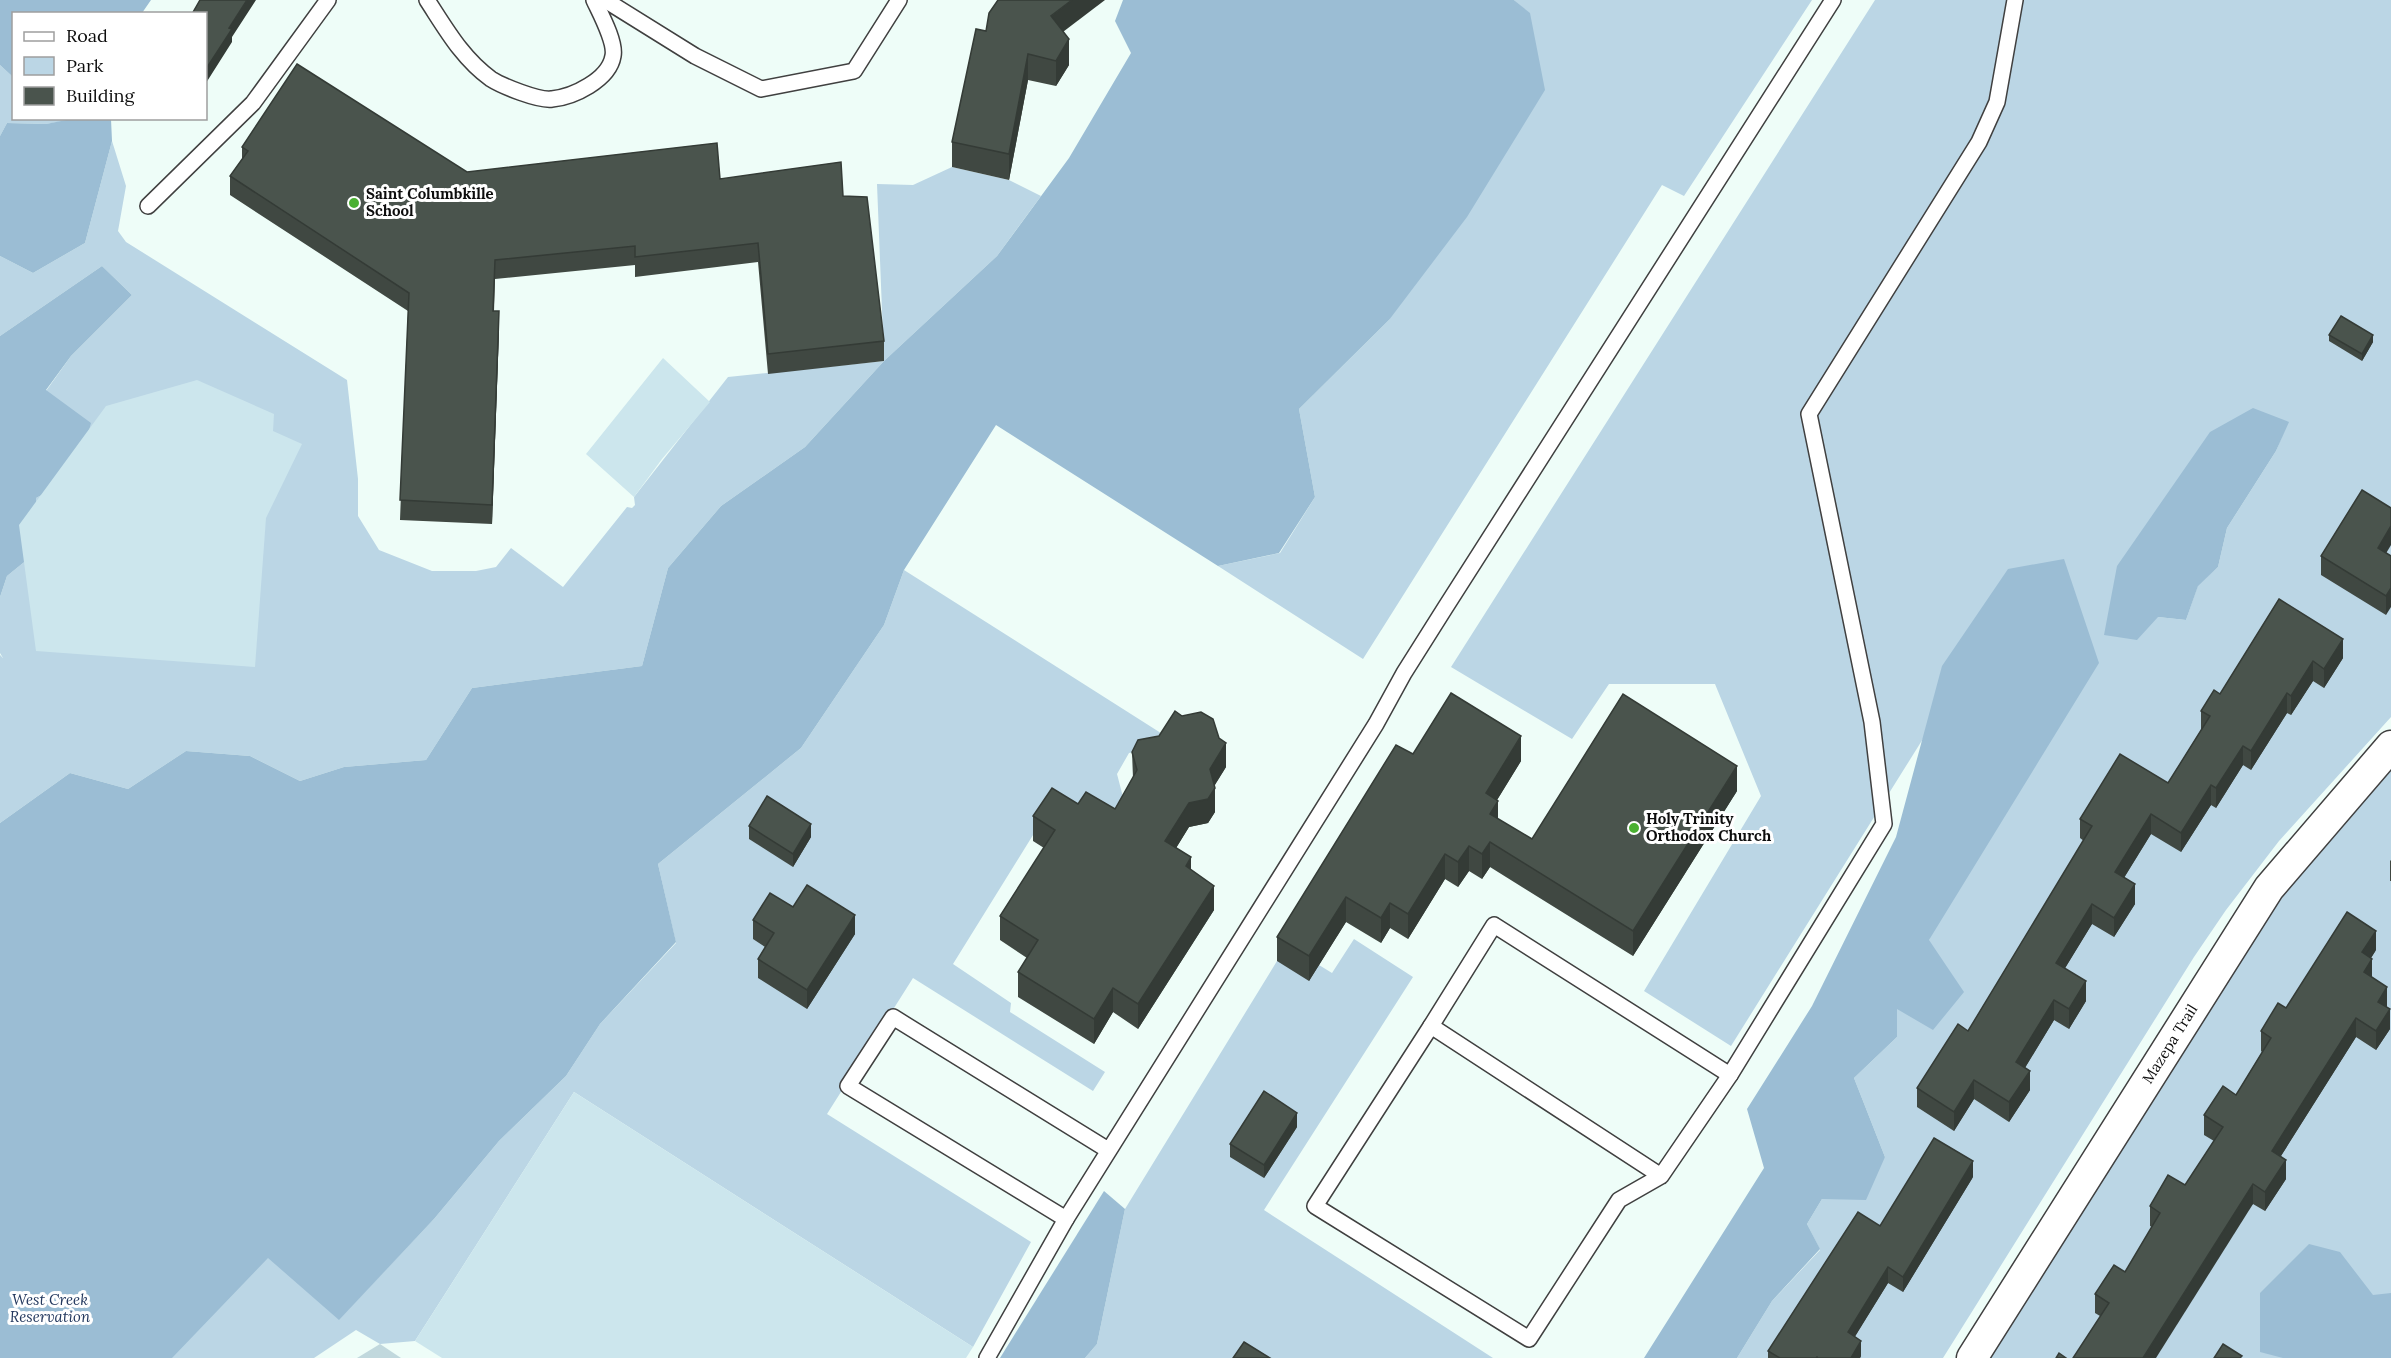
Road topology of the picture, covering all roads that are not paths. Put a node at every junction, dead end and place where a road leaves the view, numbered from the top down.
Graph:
1 (328, 0) edge
2 (428, 0) edge
3 (594, 0) edge
4 (605, 0) edge
5 (899, 0) edge
6 (1833, 0) edge
7 (2016, 0) edge
8 (148, 206) dead end
9 (2391, 746) edge
10 (1431, 1026) junction
11 (1730, 1075) junction
12 (1108, 1150) junction
13 (1661, 1176) junction
14 (1066, 1219) junction
15 (987, 1358) edge
16 (1972, 1358) edge

1 - 8 lane
2 - 3 lane
4 - 5 lane
6 - 12 lane
7 - 11 lane
9 - 16 street, Mazepa Trail
10 - 11 lane
10 - 13 lane
10 - 13 lane
11 - 13 lane
12 - 14 lane
12 - 14 lane
14 - 15 lane

